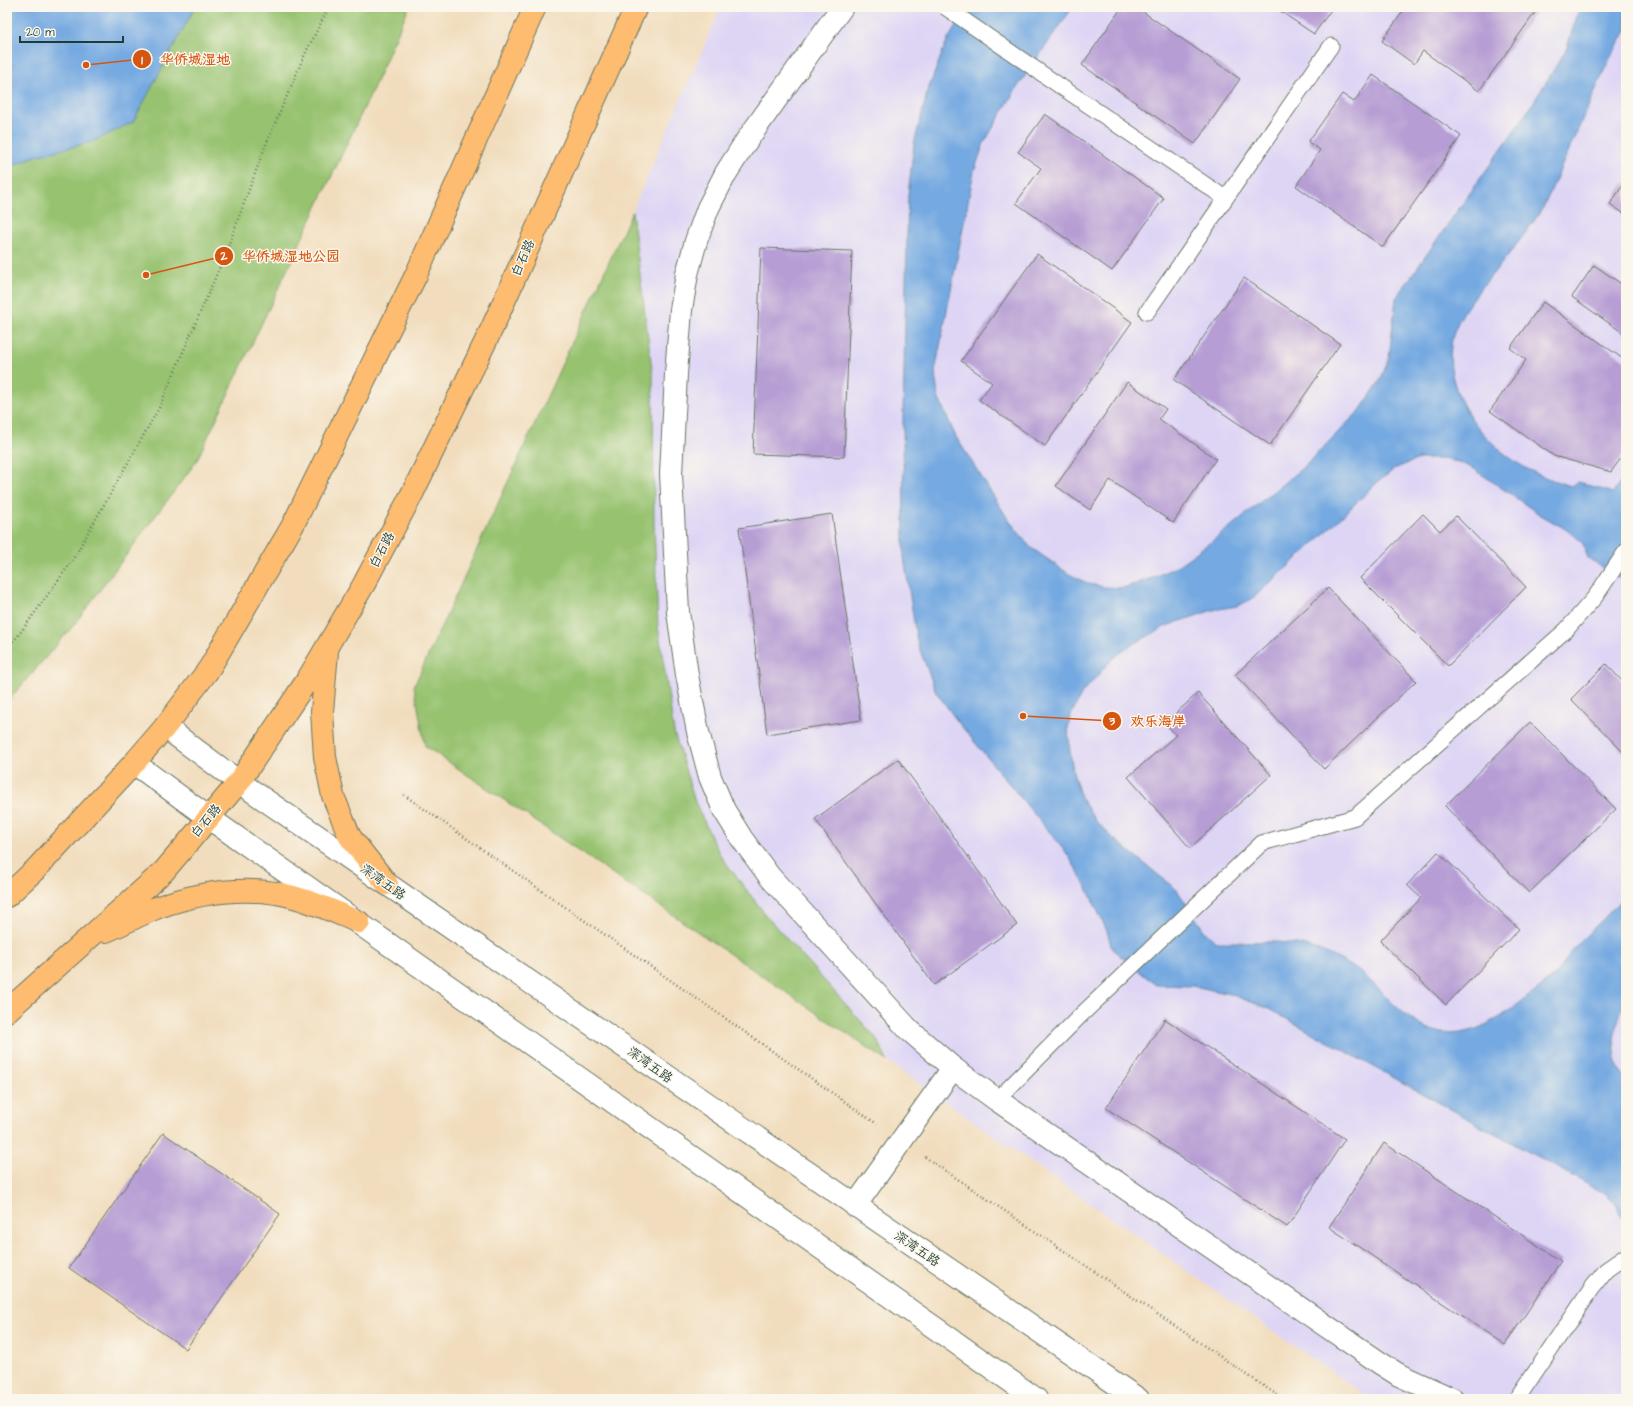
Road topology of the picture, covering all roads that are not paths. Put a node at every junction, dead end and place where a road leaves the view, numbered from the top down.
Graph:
1 (534, 7) edge
2 (636, 7) edge
3 (842, 7) edge
4 (945, 7) edge
5 (1331, 46) dead end
6 (1225, 198) junction
7 (1147, 312) dead end
8 (1626, 551) edge
9 (328, 646) junction
10 (165, 727) junction
11 (134, 764) junction
12 (239, 782) junction
13 (209, 818) junction
14 (387, 884) junction
15 (7, 896) edge
16 (359, 922) junction
17 (85, 941) junction
18 (7, 1011) edge
19 (954, 1068) junction
20 (997, 1100) junction
21 (855, 1206) junction
22 (1626, 1256) edge
23 (1036, 1399) edge
24 (1138, 1399) edge
25 (1452, 1399) edge
26 (1517, 1399) edge

1 - 10 main road
2 - 9 main road, 白石路
3 - 19 street
4 - 6 lane, bridge
5 - 6 lane
6 - 7 lane
8 - 20 lane
9 - 12 main road, 白石路
9 - 14 main road
10 - 11 main road
10 - 12 street, 深湾五路
11 - 13 street
11 - 15 main road
12 - 13 main road, 白石路
12 - 14 street, 深湾五路
13 - 16 street
13 - 17 main road, 白石路
14 - 21 street, 深湾五路
16 - 17 main road
16 - 23 street
17 - 18 main road, 白石路
19 - 20 street
19 - 21 street
20 - 25 street
21 - 24 street, 深湾五路
22 - 26 lane

